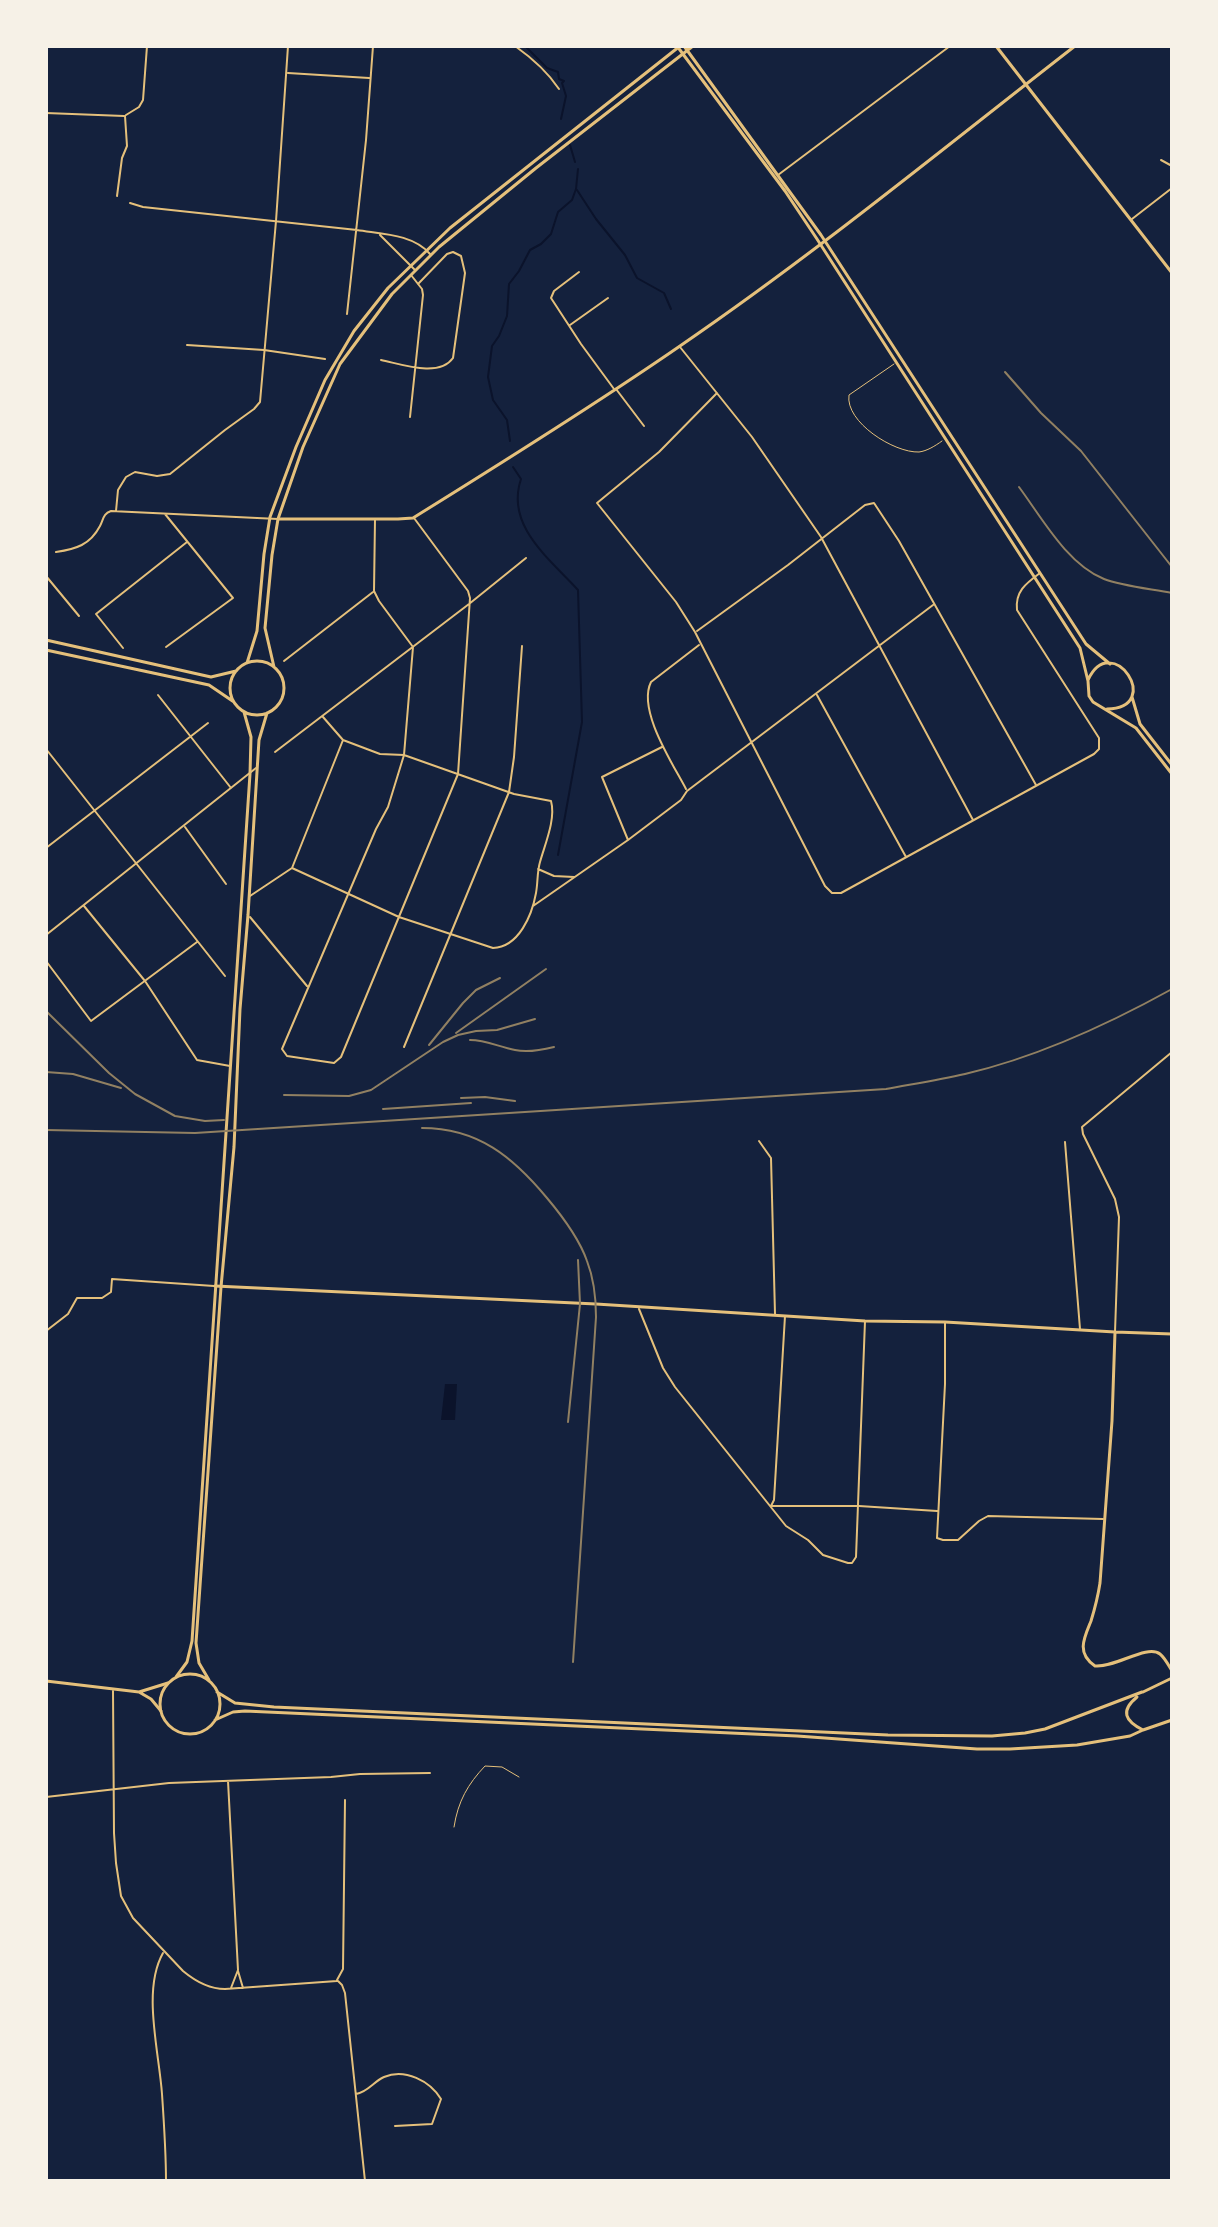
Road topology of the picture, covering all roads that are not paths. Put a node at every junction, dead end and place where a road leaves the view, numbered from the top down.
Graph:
1 (47, 46) edge
2 (147, 46) edge
3 (288, 46) edge
4 (373, 46) edge
5 (515, 46) edge
6 (680, 46) edge
7 (693, 46) edge
8 (950, 46) edge
9 (996, 46) edge
10 (1075, 46) edge
11 (688, 51) junction
12 (683, 54) junction
13 (46, 63) edge
14 (286, 73) junction
15 (371, 78) junction
16 (1026, 85) junction
17 (559, 89) dead end
18 (46, 113) edge
19 (125, 116) junction
20 (1161, 160) dead end
21 (1172, 166) edge
22 (777, 176) junction
23 (1172, 188) edge
24 (117, 196) dead end
25 (130, 203) dead end
26 (1131, 220) junction
27 (276, 221) junction
28 (357, 230) junction
29 (379, 234) junction
30 (390, 235) junction
31 (388, 241) junction
32 (823, 243) junction
33 (426, 249) junction
34 (431, 255) junction
35 (409, 266) junction
36 (415, 270) junction
37 (579, 272) dead end
38 (1172, 273) edge
39 (410, 274) junction
40 (418, 284) junction
41 (608, 298) dead end
42 (347, 314) dead end
43 (569, 326) junction
44 (187, 345) dead end
45 (680, 347) junction
46 (264, 350) junction
47 (902, 358) junction
48 (325, 359) dead end
49 (381, 360) dead end
50 (897, 362) junction
51 (415, 367) junction
52 (616, 389) junction
53 (717, 393) junction
54 (410, 417) dead end
55 (644, 426) dead end
56 (951, 435) junction
57 (946, 438) junction
58 (116, 511) junction
59 (164, 514) junction
60 (270, 517) junction
61 (413, 518) junction
62 (278, 519) junction
63 (375, 519) junction
64 (821, 537) junction
65 (188, 542) junction
66 (56, 552) dead end
67 (526, 558) dead end
68 (1040, 573) junction
69 (46, 576) edge
70 (1035, 577) junction
71 (374, 591) junction
72 (469, 604) junction
73 (934, 604) junction
74 (79, 616) dead end
75 (695, 632) junction
76 (46, 640) edge
77 (700, 644) junction
78 (880, 644) junction
79 (522, 646) dead end
80 (166, 647) dead end
81 (413, 647) junction
82 (123, 648) dead end
83 (46, 650) edge
84 (284, 661) dead end
85 (247, 663) junction
86 (1110, 664) junction
87 (274, 667) junction
88 (236, 671) junction
89 (1088, 681) junction
90 (816, 694) junction
91 (158, 695) dead end
92 (1132, 695) junction
93 (234, 702) junction
94 (1107, 709) junction
95 (244, 712) junction
96 (267, 713) junction
97 (323, 716) junction
98 (208, 723) dead end
99 (191, 736) junction
100 (343, 740) junction
101 (752, 743) junction
102 (663, 746) junction
103 (46, 749) edge
104 (275, 752) dead end
105 (404, 755) junction
106 (1172, 765) edge
107 (257, 768) junction
108 (250, 774) junction
109 (458, 774) junction
110 (1172, 774) edge
111 (1036, 786) junction
112 (231, 788) junction
113 (687, 791) junction
114 (509, 792) junction
115 (94, 810) junction
116 (974, 821) junction
117 (184, 825) junction
118 (628, 840) junction
119 (46, 848) edge
120 (906, 857) junction
121 (136, 863) junction
122 (292, 868) junction
123 (538, 869) junction
124 (576, 877) junction
125 (226, 884) dead end
126 (347, 895) junction
127 (250, 897) junction
128 (84, 906) junction
129 (533, 906) junction
130 (248, 915) junction
131 (399, 917) junction
132 (46, 935) edge
133 (452, 935) junction
134 (198, 941) junction
135 (46, 961) edge
136 (225, 976) dead end
137 (145, 981) junction
138 (308, 987) junction
139 (404, 1047) dead end
140 (1172, 1052) edge
141 (231, 1066) junction
142 (759, 1141) dead end
143 (1065, 1142) dead end
144 (215, 1286) junction
145 (221, 1287) junction
146 (638, 1308) junction
147 (775, 1314) junction
148 (785, 1315) junction
149 (865, 1321) junction
150 (945, 1322) junction
151 (1080, 1330) junction
152 (46, 1331) edge
153 (1115, 1332) junction
154 (1172, 1334) edge
155 (771, 1506) junction
156 (859, 1506) junction
157 (937, 1511) junction
158 (1105, 1519) junction
159 (1172, 1671) edge
160 (176, 1677) junction
161 (1172, 1678) edge
162 (209, 1680) junction
163 (46, 1681) edge
164 (168, 1683) junction
165 (113, 1688) junction
166 (139, 1692) junction
167 (217, 1692) junction
168 (1142, 1692) junction
169 (161, 1711) junction
170 (215, 1720) junction
171 (1172, 1720) edge
172 (1143, 1730) junction
173 (430, 1773) dead end
174 (519, 1777) dead end
175 (228, 1780) junction
176 (113, 1789) junction
177 (46, 1797) edge
178 (345, 1800) dead end
179 (454, 1827) dead end
180 (164, 1952) junction
181 (238, 1970) junction
182 (337, 1981) junction
183 (231, 1988) junction
184 (241, 1988) junction
185 (355, 2094) junction
186 (395, 2126) dead end
187 (166, 2181) edge
188 (365, 2181) edge

1 - 13 street
2 - 19 street
3 - 14 street
4 - 15 street
5 - 17 street
6 - 11 main road
6 - 12 main road
6 - 33 main road
7 - 11 main road
8 - 22 street
9 - 16 main road
10 - 16 main road
11 - 12 main road
11 - 22 main road
12 - 22 main road
12 - 34 main road
14 - 15 street
14 - 27 street
15 - 28 street
16 - 26 main road
16 - 32 main road
18 - 19 street
19 - 24 street
20 - 21 street
22 - 32 main road
23 - 26 street
25 - 27 street
26 - 38 main road
27 - 28 street
27 - 46 street
28 - 29 street
28 - 42 street
29 - 30 street
29 - 31 street
30 - 31 street
30 - 33 street
31 - 35 street
32 - 45 main road
32 - 47 main road
32 - 50 main road
33 - 34 street
33 - 35 main road
34 - 36 main road
35 - 36 street
35 - 60 main road
36 - 39 main road
37 - 43 street
39 - 40 street
39 - 62 main road
40 - 51 street
40 - 51 street
41 - 43 street
43 - 52 street
44 - 46 street
45 - 52 main road
45 - 53 street
46 - 48 street
46 - 58 street
47 - 50 lane
47 - 56 main road
49 - 51 street
50 - 57 main road
50 - 57 lane
51 - 54 street
52 - 55 street
52 - 61 main road
53 - 64 street
53 - 75 street
56 - 57 lane
56 - 68 main road
57 - 70 main road
58 - 59 street
58 - 66 street
59 - 60 street
59 - 65 street
60 - 62 street
60 - 85 main road
61 - 63 main road
61 - 72 street
62 - 63 main road
62 - 87 main road
63 - 71 street
64 - 73 street
64 - 75 street
64 - 78 street
65 - 80 street
65 - 82 street
67 - 72 street
68 - 70 street
68 - 86 main road
69 - 74 street
70 - 89 main road
70 - 111 street
71 - 81 street
71 - 84 street
72 - 81 street
72 - 109 street
73 - 78 street
73 - 111 street
75 - 77 street
76 - 88 main road
77 - 101 street
77 - 102 street
78 - 90 street
78 - 116 street
79 - 114 street
81 - 97 street
81 - 105 street
83 - 93 main road
85 - 87 main road
85 - 88 main road
86 - 89 main road
86 - 92 main road
87 - 96 main road
88 - 93 main road
89 - 94 main road
90 - 101 street
90 - 120 street
91 - 99 street
92 - 94 main road
92 - 106 main road
93 - 95 main road
94 - 110 main road
95 - 96 main road
95 - 108 main road
96 - 107 main road
97 - 100 street
97 - 104 street
98 - 99 street
99 - 112 street
99 - 115 street
100 - 105 street
100 - 122 street
101 - 113 street
101 - 120 street
102 - 113 street
102 - 118 street
103 - 115 street
105 - 109 street
105 - 126 street
107 - 108 street
107 - 127 main road
108 - 112 street
108 - 141 main road
109 - 114 street
109 - 131 street
111 - 116 street
112 - 117 street
113 - 118 street
114 - 123 street
114 - 133 street
115 - 119 street
115 - 121 street
116 - 120 street
117 - 121 street
117 - 125 street
118 - 124 street
121 - 128 street
121 - 134 street
122 - 126 street
122 - 127 street
123 - 124 street
123 - 129 street
124 - 129 street
126 - 131 street
126 - 138 street
127 - 130 main road
128 - 132 street
128 - 137 street
129 - 133 street
130 - 138 street
130 - 145 main road
131 - 133 street
131 - 138 street
133 - 139 street
134 - 136 street
134 - 137 street
135 - 137 street
137 - 141 street
140 - 153 street
141 - 144 main road
142 - 147 street
143 - 151 street
144 - 145 main road
144 - 152 street
144 - 160 main road
145 - 146 main road
145 - 162 main road
146 - 147 main road
146 - 155 street
147 - 148 main road
148 - 149 main road
148 - 155 street
149 - 150 main road
149 - 156 street
150 - 151 main road
150 - 157 street
151 - 153 main road
153 - 154 main road
153 - 158 main road
155 - 156 street
155 - 156 street
156 - 157 street
157 - 158 street
158 - 159 main road
160 - 162 main road
160 - 164 main road
161 - 168 main road
162 - 167 main road
163 - 165 main road
164 - 166 main road
164 - 169 main road
165 - 166 main road
165 - 176 street
166 - 169 main road
167 - 168 main road
167 - 170 main road
168 - 172 main road
169 - 170 main road
170 - 172 main road
171 - 172 main road
173 - 175 street
174 - 179 lane
175 - 176 street
175 - 181 street
176 - 177 street
176 - 180 street
178 - 182 street
180 - 183 street
180 - 187 street
181 - 183 street
181 - 184 street
182 - 184 street
182 - 185 street
183 - 184 street
185 - 186 street
185 - 188 street

